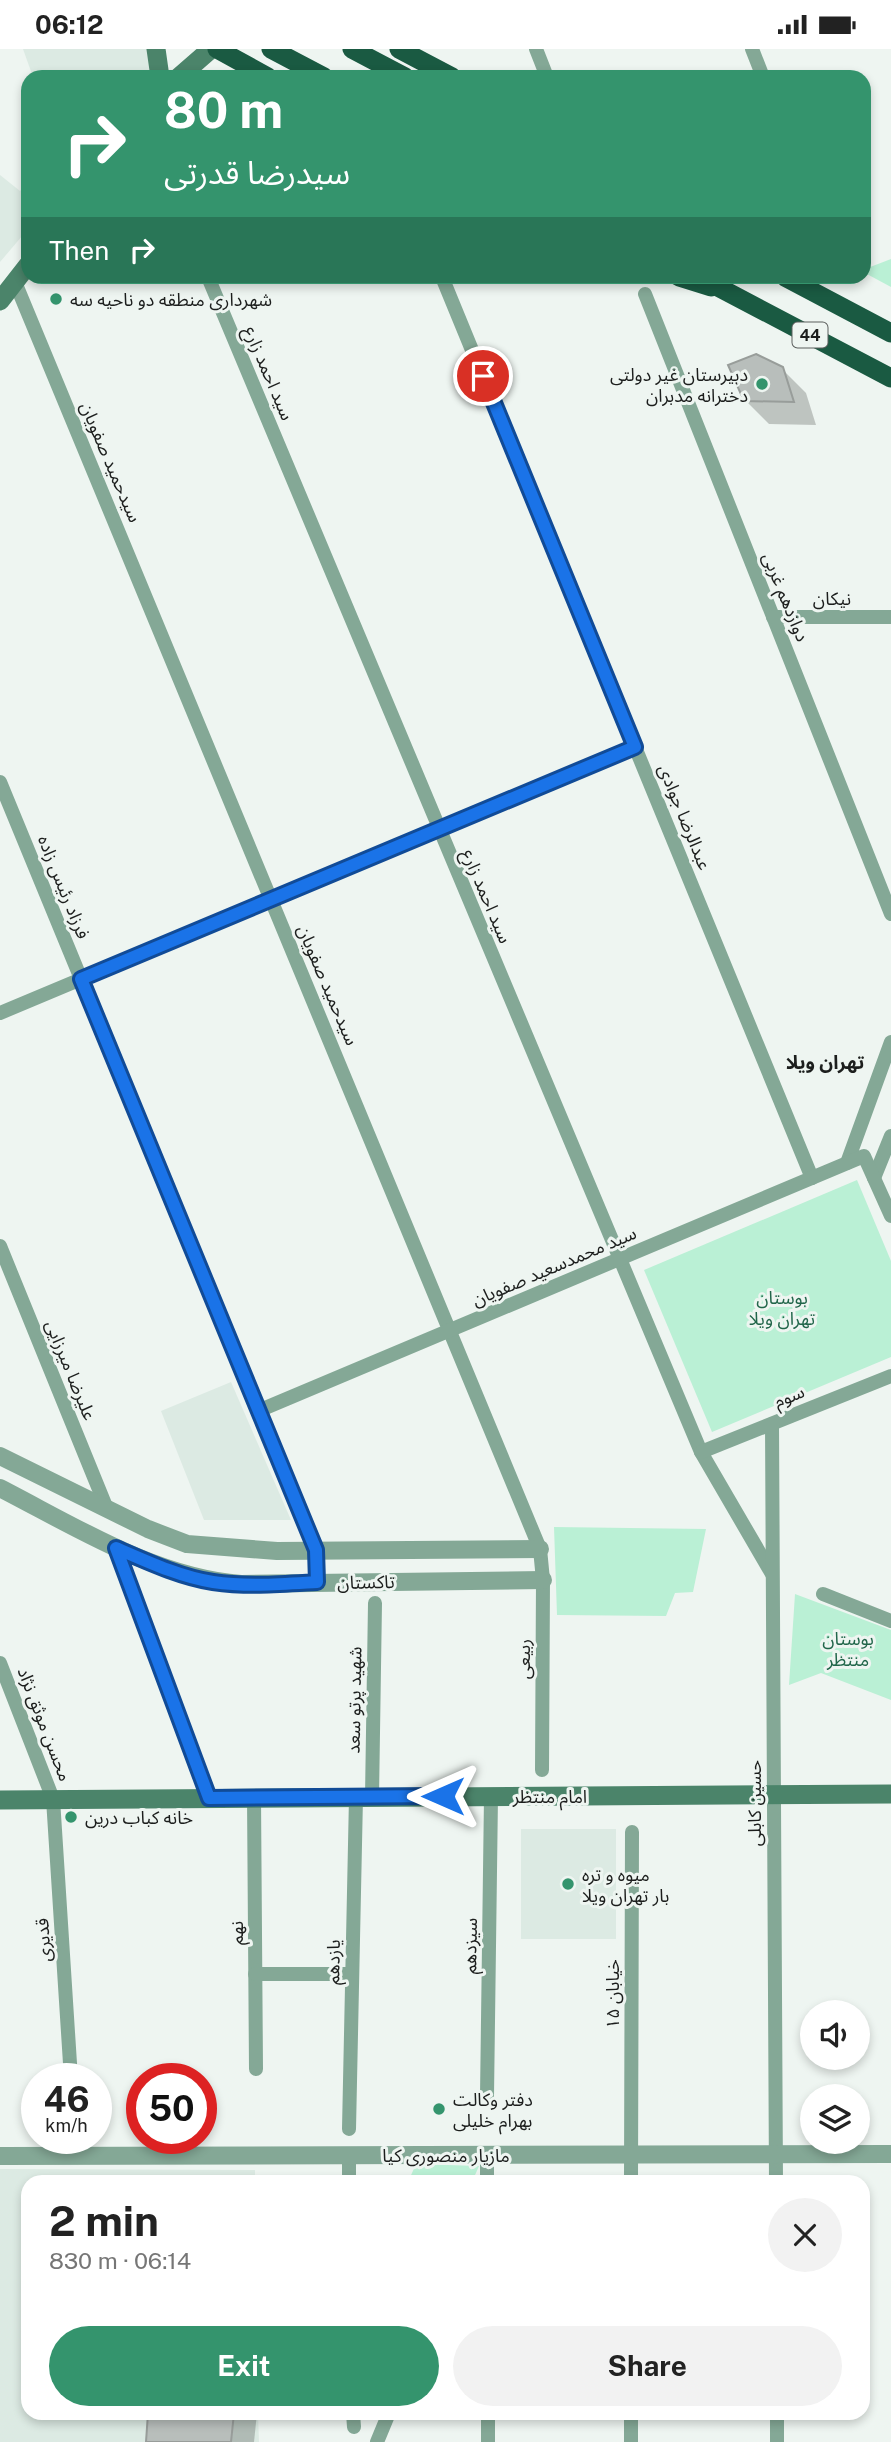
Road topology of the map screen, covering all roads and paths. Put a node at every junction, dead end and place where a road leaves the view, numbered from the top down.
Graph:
1 (156, 49) edge
2 (211, 49) edge
3 (217, 49) edge
4 (271, 49) edge
5 (352, 49) edge
6 (399, 49) edge
7 (536, 49) edge
8 (752, 49) edge
9 (159, 70) edge
10 (186, 70) edge
11 (255, 70) edge
12 (311, 70) edge
13 (392, 70) edge
14 (439, 70) edge
15 (544, 70) edge
16 (760, 70) edge
17 (21, 274) edge
18 (15, 282) junction
19 (211, 284) edge
20 (445, 284) edge
21 (702, 284) edge
22 (713, 284) edge
23 (798, 284) edge
24 (729, 292) junction
25 (645, 294) dead end
26 (0, 302) edge
27 (891, 333) edge
28 (891, 378) edge
29 (773, 617) junction
30 (891, 617) edge
31 (635, 747) junction
32 (0, 782) edge
33 (439, 829) junction
34 (271, 899) junction
35 (891, 914) edge
36 (81, 979) junction
37 (0, 1013) edge
38 (891, 1042) edge
39 (891, 1136) edge
40 (847, 1163) junction
41 (812, 1178) junction
42 (874, 1178) junction
43 (891, 1216) edge
44 (0, 1246) edge
45 (618, 1259) junction
46 (450, 1330) junction
47 (890, 1381) edge
48 (258, 1411) junction
49 (772, 1424) junction
50 (701, 1452) junction
51 (0, 1455) edge
52 (0, 1489) edge
53 (107, 1509) junction
54 (116, 1548) junction
55 (540, 1549) junction
56 (316, 1550) junction
57 (772, 1574) junction
58 (543, 1580) junction
59 (317, 1582) junction
60 (823, 1594) dead end
61 (375, 1603) dead end
62 (891, 1621) edge
63 (0, 1663) edge
64 (542, 1769) dead end
65 (891, 1794) edge
66 (773, 1795) junction
67 (491, 1796) junction
68 (254, 1797) junction
69 (364, 1797) junction
70 (209, 1798) junction
71 (53, 1799) junction
72 (0, 1800) edge
73 (632, 1832) dead end
74 (255, 1974) junction
75 (352, 1974) junction
76 (70, 2063) edge
77 (256, 2069) dead end
78 (487, 2096) dead end
79 (349, 2129) dead end
80 (112, 2148) edge
81 (21, 2153) edge
82 (891, 2154) edge
83 (631, 2155) junction
84 (776, 2155) junction
85 (0, 2156) edge
86 (349, 2156) junction
87 (487, 2159) junction
88 (349, 2175) edge
89 (482, 2175) edge
90 (487, 2175) edge
91 (631, 2175) edge
92 (776, 2175) edge
93 (385, 2420) edge
94 (488, 2420) edge
95 (631, 2420) edge
96 (777, 2420) edge
97 (377, 2442) edge
98 (488, 2442) edge
99 (631, 2442) edge
100 (778, 2442) edge

1 - 9 main road
2 - 10 main road
3 - 11 highway
4 - 12 highway
5 - 13 highway
6 - 14 highway
7 - 15 street
8 - 16 street
17 - 18 main road
18 - 26 main road
18 - 34 street, سیدحمید صفویان
19 - 33 street, سید احمد زارع
20 - 31 street, عبدالرضا جوادی
21 - 24 highway
22 - 24 highway, 44
23 - 27 highway, 44
24 - 28 highway, 44
25 - 29 street, دوازدهم غربی
29 - 30 street, نیکان
29 - 35 street, دوازدهم غربی
31 - 33 street
31 - 41 street, عبدالرضا جوادی
32 - 36 street, فرزاد رئیس زاده
33 - 34 street
33 - 45 street, سید احمد زارع
34 - 36 street
34 - 46 street, سیدحمید صفویان
36 - 37 street
36 - 48 street, فرزاد رئیس زاده
38 - 40 street
39 - 42 street
40 - 41 street, سید محمدسعید صفویان
40 - 42 street, سید محمدسعید صفویان
41 - 45 street, سید محمدسعید صفویان
42 - 43 street
44 - 53 street, علیرضا میرزایی
45 - 46 street, سید محمدسعید صفویان
45 - 50 street, سید احمد زارع
46 - 48 street, سید محمدسعید صفویان
46 - 55 street, سیدحمید صفویان
47 - 49 street, سوم
48 - 56 street, فرزاد رئیس زاده
49 - 50 street, سوم
49 - 57 street, حسین کابلی
50 - 57 street, سید احمد زارع
51 - 53 street, تاکستان
52 - 54 street, تاکستان
53 - 56 street, تاکستان
54 - 59 street, تاکستان
54 - 70 street
55 - 56 street, تاکستان
55 - 58 street, ربیعی
56 - 59 street
57 - 66 street, حسین کابلی
58 - 59 street, تاکستان
58 - 64 street, ربیعی
60 - 62 street
61 - 69 street, شهید پرتو سعد
63 - 71 street, محسن موثق نژاد
65 - 66 main road, امام منتظر
66 - 67 main road, امام منتظر
66 - 84 street, حسین کابلی
67 - 69 main road, امام منتظر
67 - 78 street, سیزدهم
68 - 69 main road, امام منتظر
68 - 70 main road, امام منتظر
68 - 74 street, نهم
69 - 75 street, یازدهم
70 - 71 main road, امام منتظر
71 - 72 main road, امام منتظر
71 - 76 street, قدیری
73 - 83 street, خیابان ۱۵
74 - 75 street
74 - 77 street, نهم
75 - 79 street, یازدهم
80 - 86 street, مازیار منصوری کیا
81 - 85 street, مازیار منصوری کیا
82 - 84 street, مازیار منصوری کیا
83 - 84 street, مازیار منصوری کیا
83 - 87 street, مازیار منصوری کیا
83 - 91 street, خیابان ۱۵
84 - 92 street, حسین کابلی
86 - 87 street, مازیار منصوری کیا
86 - 88 street
87 - 89 street
87 - 90 street
93 - 97 street
94 - 98 street
95 - 99 street
96 - 100 street

